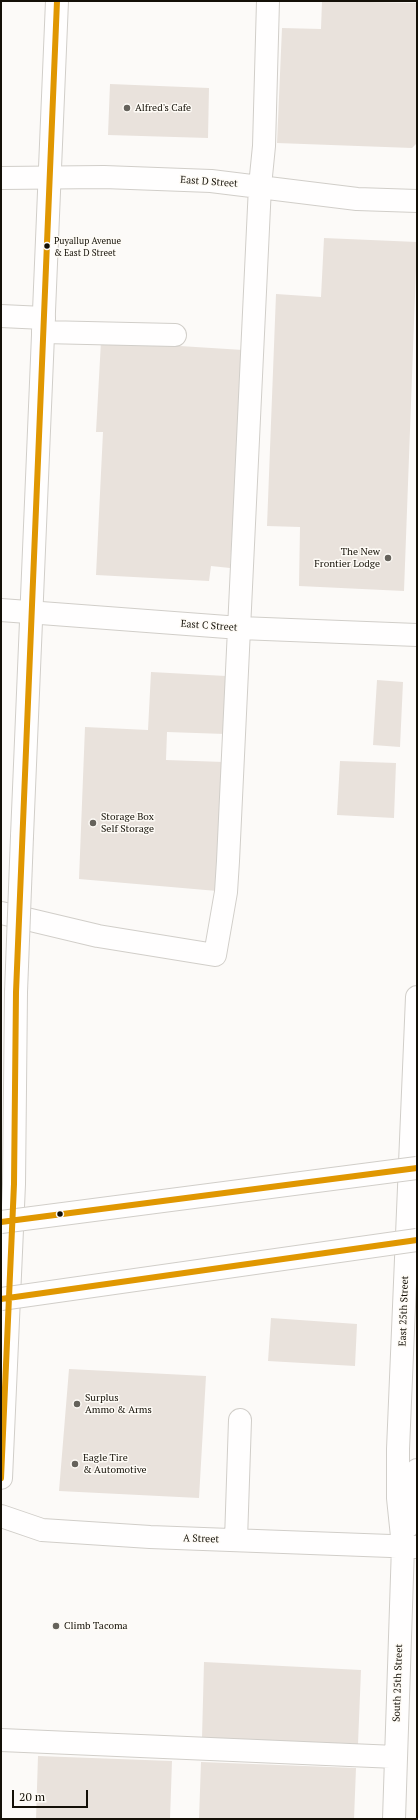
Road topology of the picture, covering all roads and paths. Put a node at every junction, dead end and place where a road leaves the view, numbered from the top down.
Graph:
1 (56, 1) edge
2 (268, 1) edge
3 (1, 178) edge
4 (49, 178) junction
5 (260, 186) junction
6 (417, 201) edge
7 (1, 316) edge
8 (43, 325) junction
9 (175, 335) dead end
10 (1, 610) edge
11 (31, 613) junction
12 (240, 628) junction
13 (417, 635) edge
14 (1, 913) edge
15 (417, 997) edge
16 (417, 1168) edge
17 (7, 1184) edge
18 (1, 1222) edge
19 (417, 1240) edge
20 (1, 1299) edge
21 (240, 1420) dead end
22 (417, 1470) edge
23 (1, 1478) edge
24 (1, 1516) edge
25 (236, 1540) junction
26 (410, 1547) edge
27 (1, 1740) edge
28 (396, 1757) junction
29 (394, 1819) edge

1 - 4 main road
2 - 5 main road
3 - 4 main road, East D Street
4 - 5 main road, East D Street
4 - 8 main road
5 - 6 main road, East D Street
5 - 12 main road
7 - 8 main road
8 - 9 main road
8 - 11 main road
10 - 11 main road, East C Street
11 - 12 main road, East C Street
11 - 17 main road, bridge
12 - 13 main road, East C Street
12 - 14 main road
15 - 26 main road, East 25th Street
16 - 18 main road, bridge
17 - 23 main road
19 - 20 main road, bridge
21 - 25 main road
22 - 26 main road
24 - 25 main road, A Street
25 - 26 main road, A Street
26 - 28 main road, South 25th Street
27 - 28 main road
28 - 29 main road, South 25th Street

